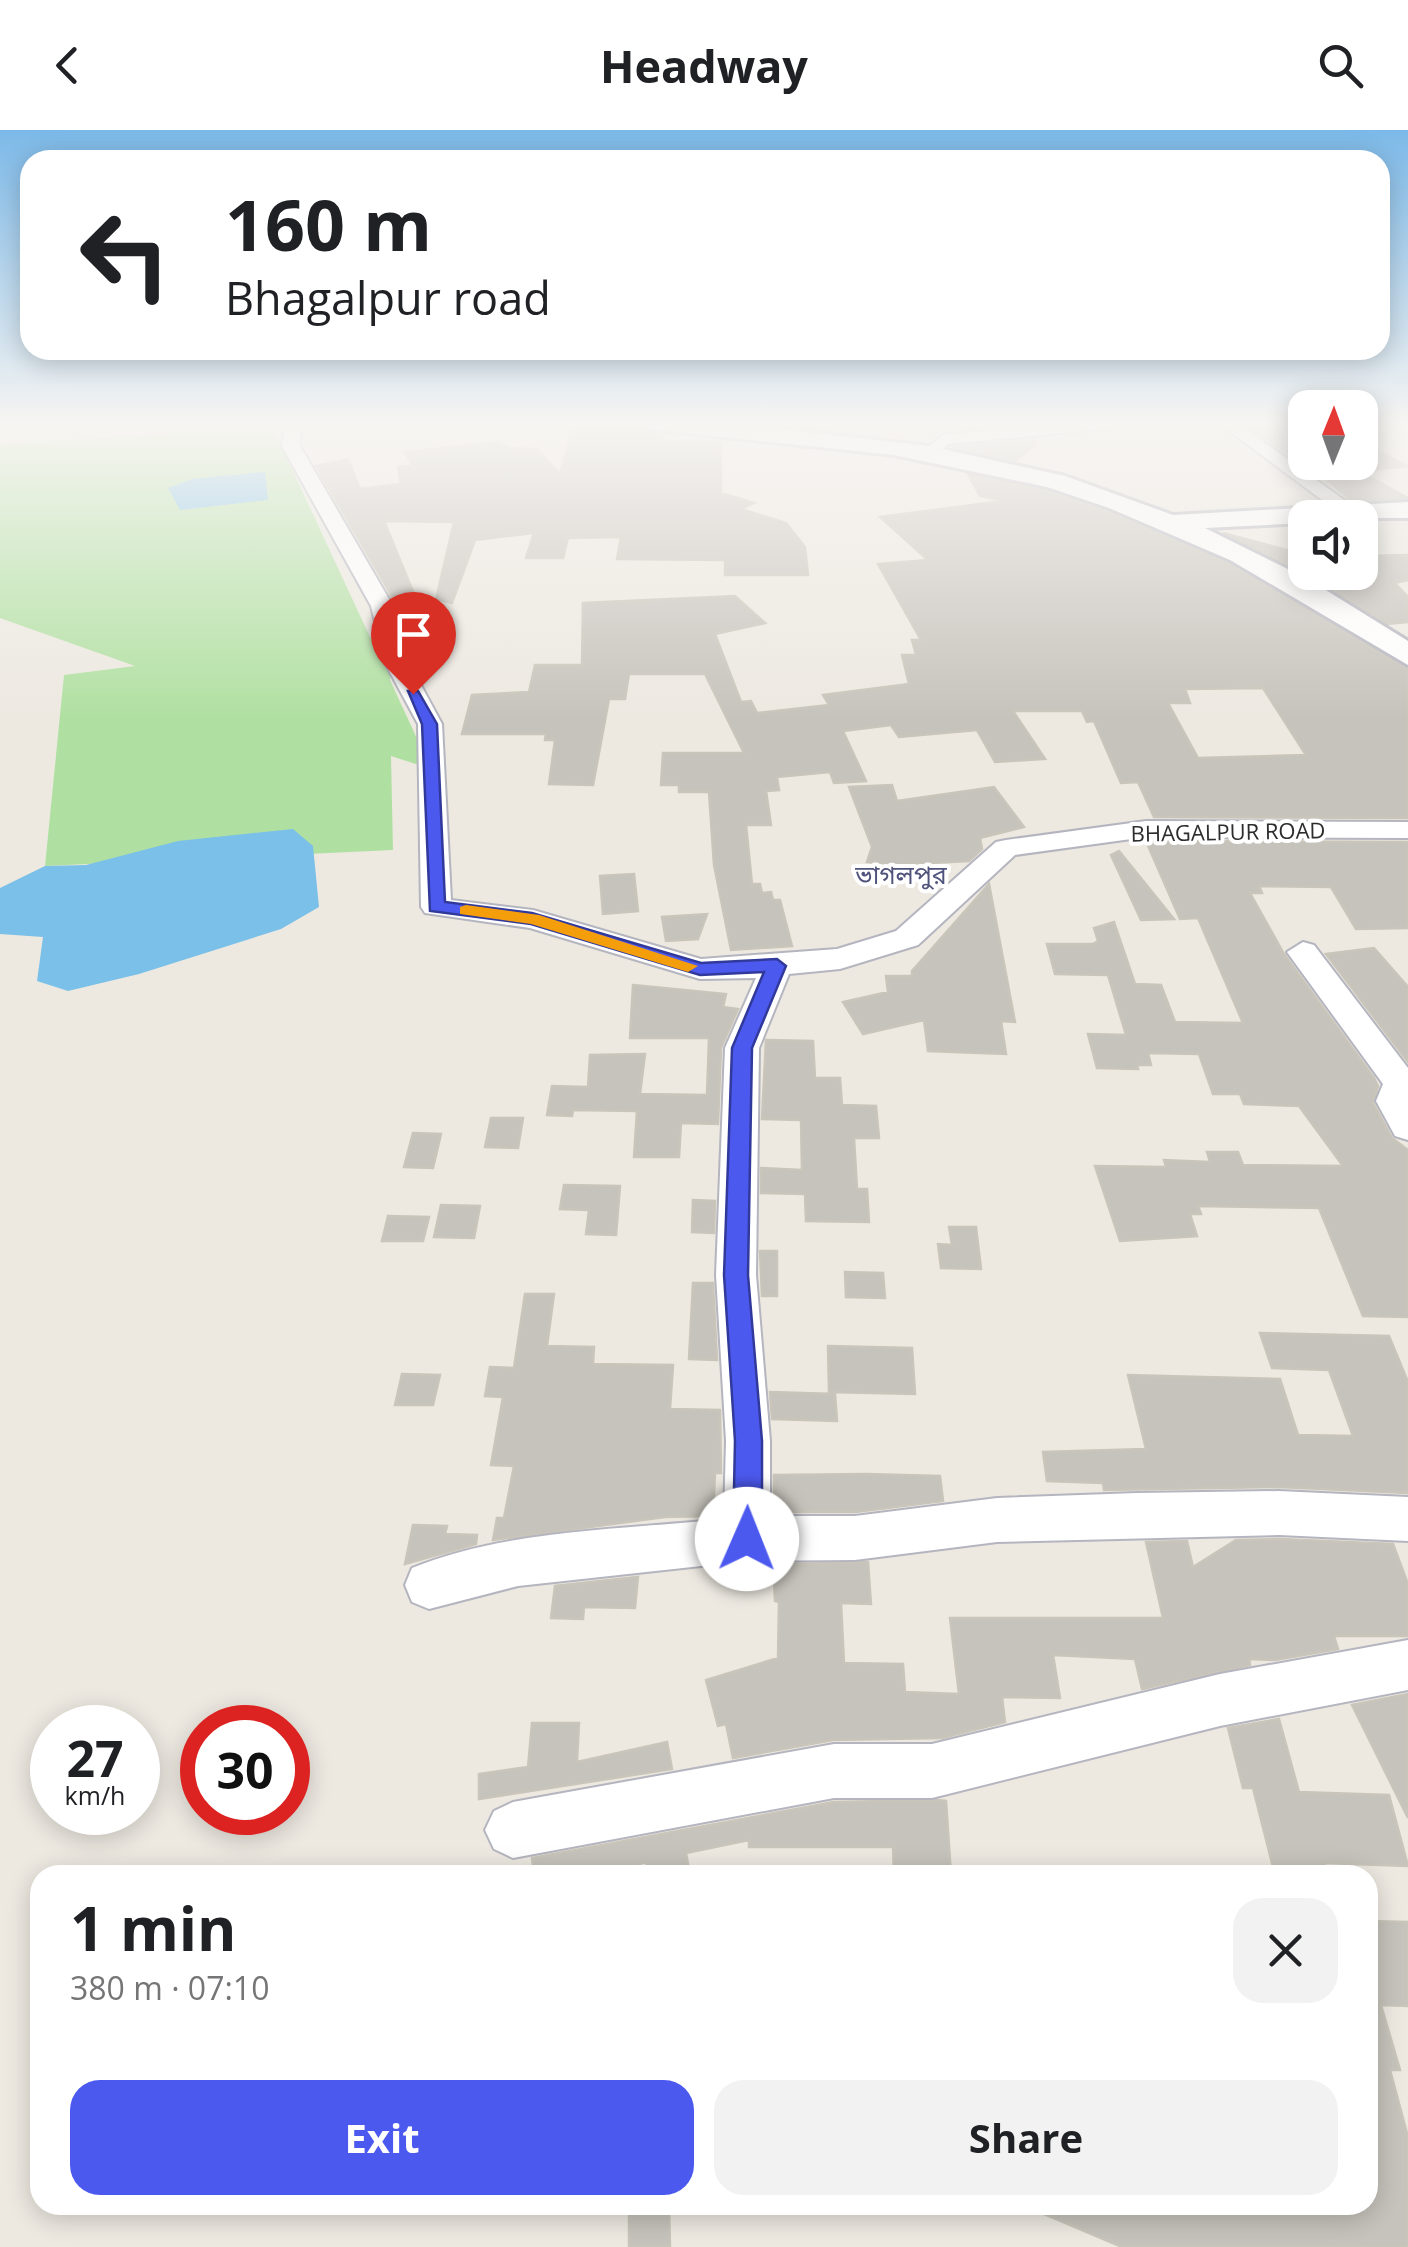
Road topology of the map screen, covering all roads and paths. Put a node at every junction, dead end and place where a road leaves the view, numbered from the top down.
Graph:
1 (334, 521) edge
2 (1170, 521) edge
3 (1408, 655) edge
4 (1408, 830) edge
5 (1303, 952) dead end
6 (777, 966) junction
7 (1408, 1127) edge
8 (1408, 1519) edge
9 (747, 1539) junction
10 (429, 1584) dead end
11 (1408, 1665) edge
12 (513, 1830) dead end

1 - 6 street, BHAGALPUR ROAD
2 - 3 street
4 - 6 street, BHAGALPUR ROAD
5 - 7 street
6 - 9 street
8 - 9 street
9 - 10 street
11 - 12 street

